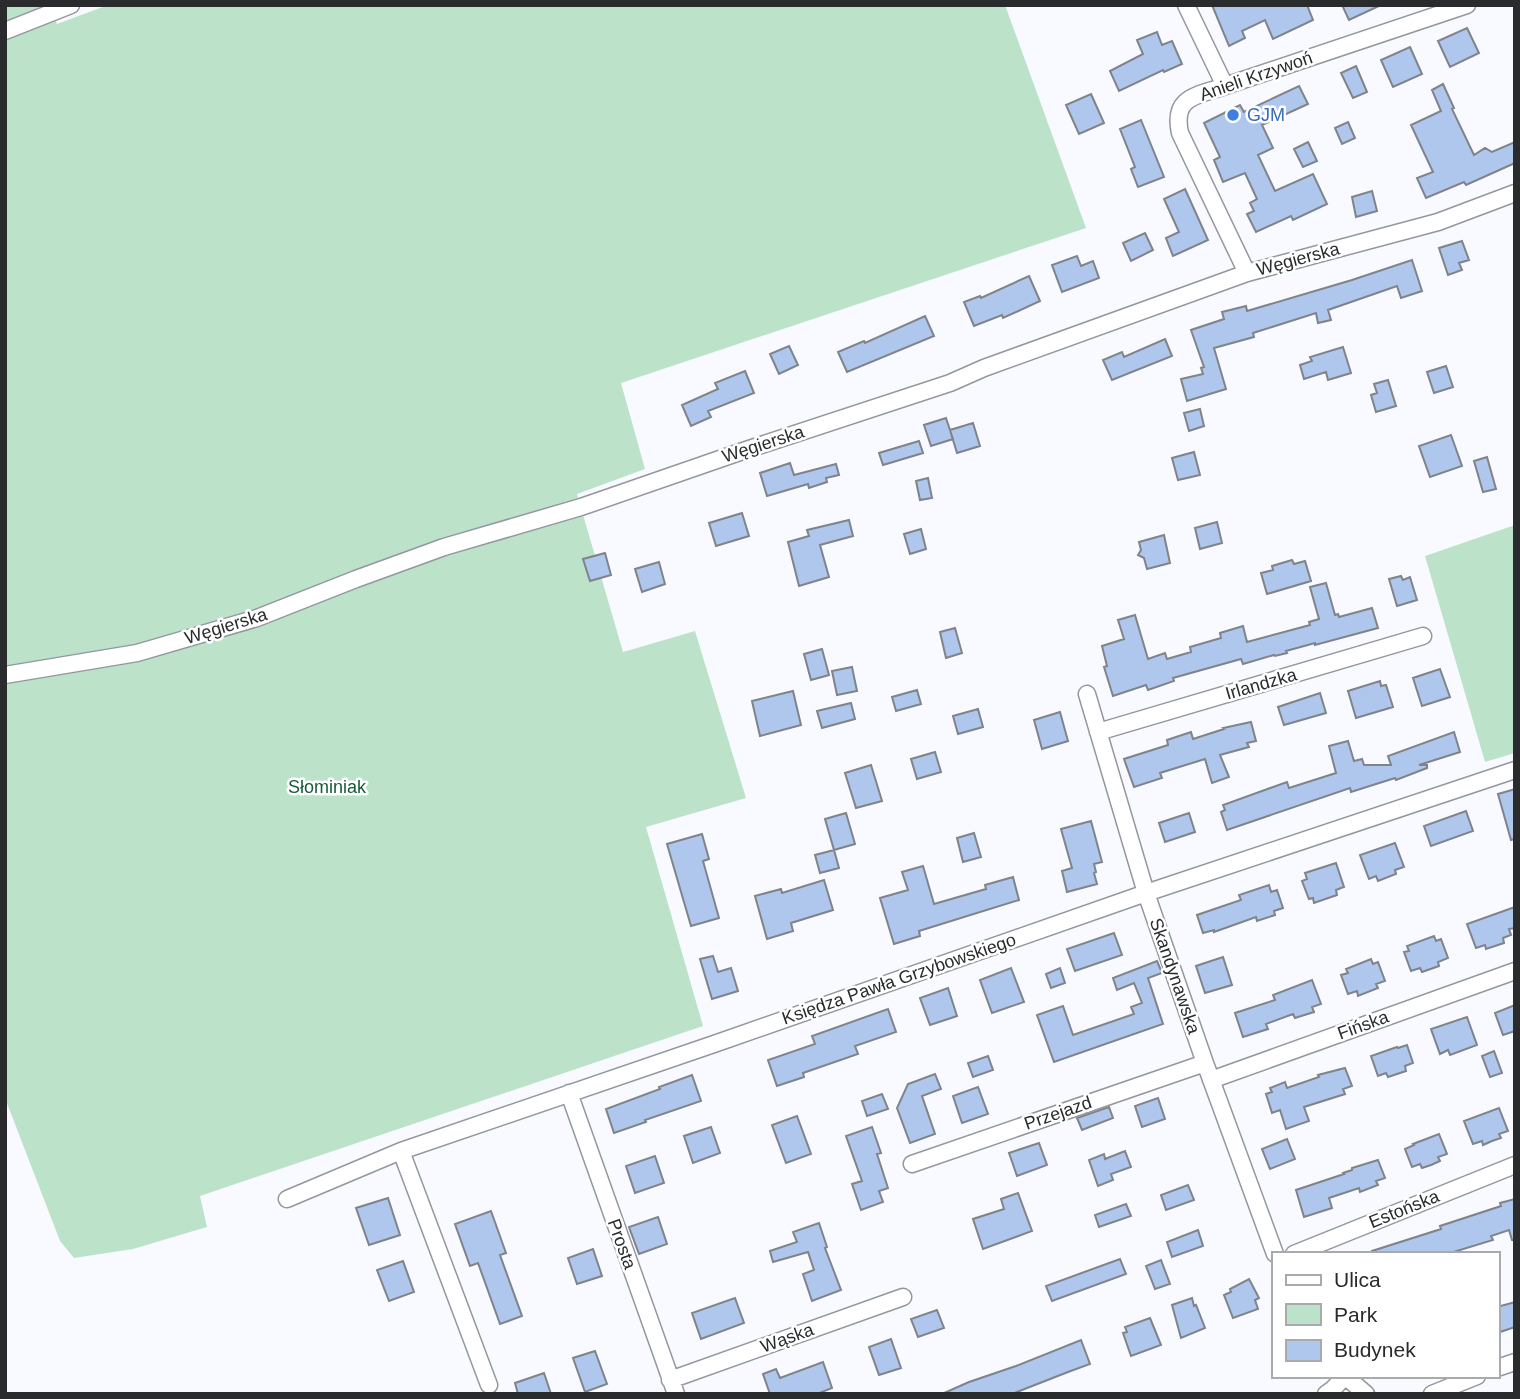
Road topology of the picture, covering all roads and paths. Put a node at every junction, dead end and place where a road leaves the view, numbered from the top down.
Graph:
1 (71, 5) edge
2 (1186, 5) edge
3 (1467, 5) edge
4 (5, 31) edge
5 (1225, 86) junction
6 (1515, 193) edge
7 (1247, 273) junction
8 (1423, 636) dead end
9 (5, 675) edge
10 (1087, 694) dead end
11 (1098, 732) junction
12 (1515, 770) edge
13 (1146, 893) junction
14 (1515, 971) edge
15 (1205, 1063) junction
16 (1211, 1080) junction
17 (569, 1093) junction
18 (401, 1151) junction
19 (912, 1164) dead end
20 (1515, 1165) edge
21 (287, 1199) dead end
22 (1274, 1252) edge
23 (1299, 1252) edge
24 (903, 1297) dead end
25 (1343, 1378) edge
26 (1347, 1378) edge
27 (1472, 1378) edge
28 (489, 1385) dead end
29 (673, 1387) edge
30 (1326, 1394) edge
31 (1366, 1394) edge
32 (1432, 1394) edge

1 - 4 street
2 - 5 street
3 - 5 street, Anieli Krzywoń
5 - 7 street, Anieli Krzywoń
6 - 7 street, Węgierska
7 - 9 street, Węgierska
8 - 11 street, Irlandzka
10 - 11 street, Skandynawska
11 - 13 street, Skandynawska
12 - 13 street, Księdza Pawła Grzybowskiego
13 - 15 street, Skandynawska
13 - 17 street, Księdza Pawła Grzybowskiego
14 - 16 street, Fińska
15 - 16 street, Skandynawska
15 - 19 street, Przejazd
16 - 22 street, Skandynawska
17 - 18 street, Księdza Pawła Grzybowskiego
17 - 29 street, Prosta
18 - 21 street, Księdza Pawła Grzybowskiego
18 - 28 street
20 - 23 street, Estońska
24 - 29 street, Wąska
25 - 30 street
26 - 31 street
27 - 32 street

